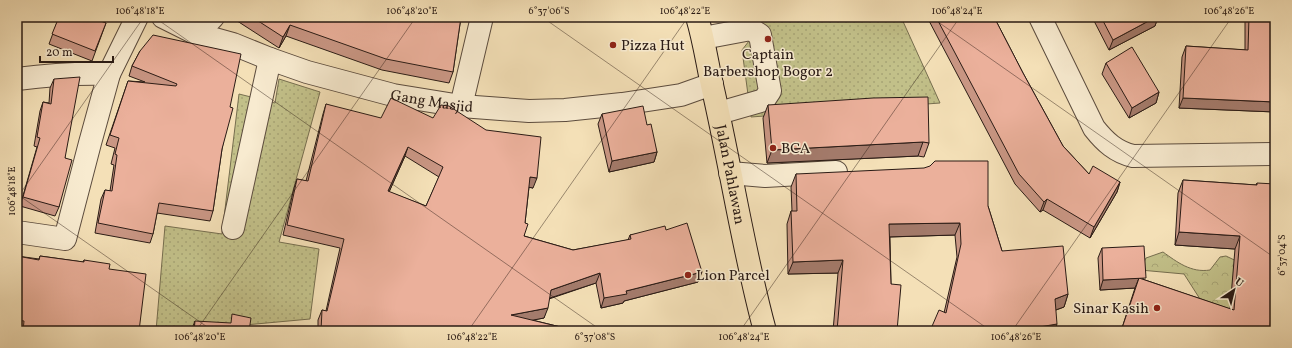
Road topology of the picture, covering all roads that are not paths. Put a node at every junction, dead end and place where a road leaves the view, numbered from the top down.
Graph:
1 (137, 17) edge
2 (163, 17) edge
3 (213, 17) edge
4 (482, 17) edge
5 (698, 17) edge
6 (1040, 17) edge
7 (197, 34) junction
8 (703, 38) junction
9 (270, 59) junction
10 (109, 74) junction
11 (17, 79) edge
12 (712, 84) junction
13 (461, 106) junction
14 (719, 113) junction
15 (1275, 154) edge
16 (858, 171) edge
17 (730, 173) junction
18 (233, 228) dead end
19 (17, 232) edge
20 (765, 331) edge

1 - 10 street
2 - 7 street, Gang Masjid
3 - 7 street
4 - 13 street
5 - 8 main road, Jalan Pahlawan
6 - 15 street
7 - 9 street, Gang Masjid
8 - 12 main road, Jalan Pahlawan
8 - 14 street
9 - 13 street, Gang Masjid
9 - 18 street
10 - 11 street
10 - 19 street
12 - 13 street, Gang Masjid
12 - 14 main road, Jalan Pahlawan
14 - 17 main road, Jalan Pahlawan
16 - 17 street
17 - 20 main road, Jalan Pahlawan

